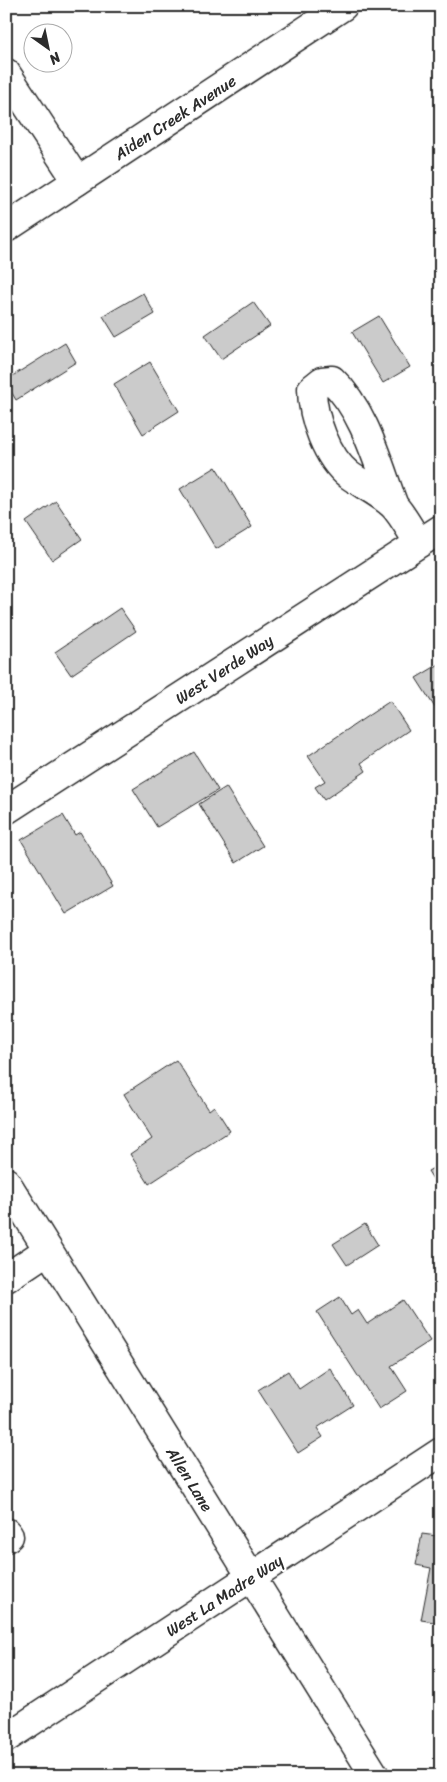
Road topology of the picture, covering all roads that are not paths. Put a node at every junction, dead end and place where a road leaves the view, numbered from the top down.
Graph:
1 (343, 6) edge
2 (6, 72) edge
3 (77, 181) junction
4 (6, 228) edge
5 (394, 506) dead end
6 (430, 536) edge
7 (6, 810) edge
8 (6, 1182) edge
9 (48, 1250) junction
10 (6, 1278) edge
11 (441, 1452) edge
12 (251, 1577) junction
13 (6, 1738) edge
14 (374, 1776) edge

1 - 3 street, Aiden Creek Avenue
2 - 3 street
3 - 4 street, Aiden Creek Avenue
5 - 6 street
6 - 7 street, West Verde Way
8 - 9 street, Allen Lane
9 - 10 street
9 - 12 street, Allen Lane
11 - 12 street, West La Madre Way
12 - 13 street, West La Madre Way
12 - 14 street, Allen Lane

